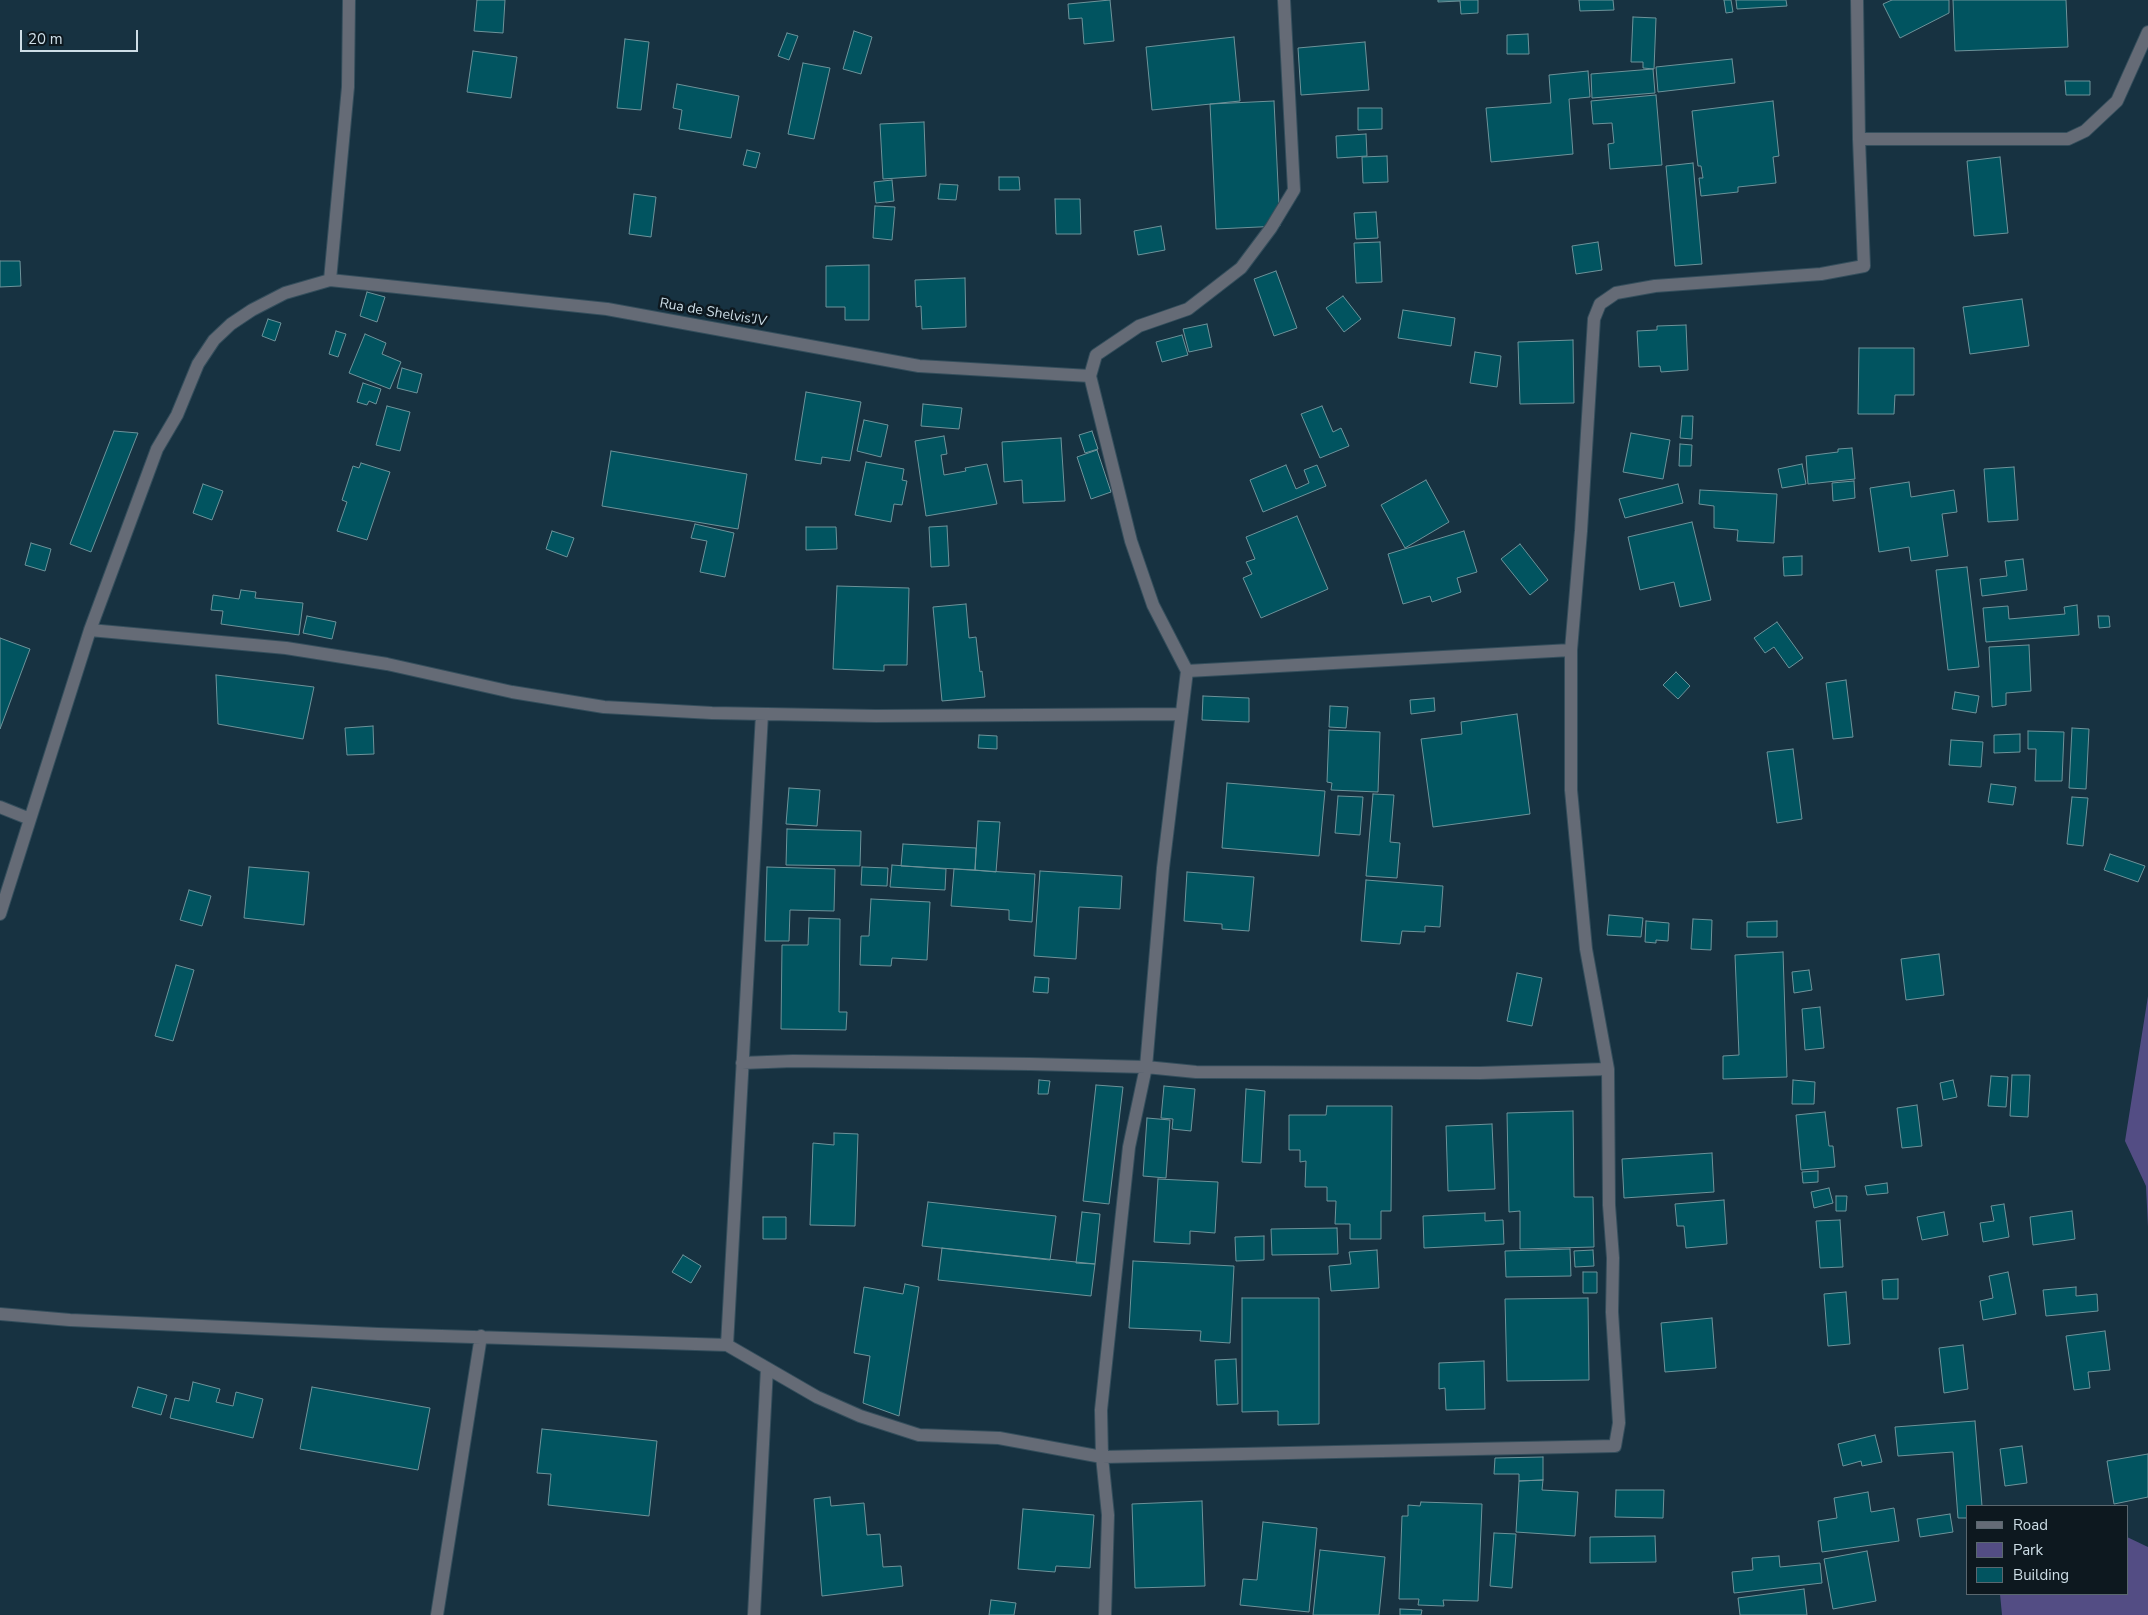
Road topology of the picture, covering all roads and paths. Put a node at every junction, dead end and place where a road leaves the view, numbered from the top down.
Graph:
1 (348, 0) edge
2 (1284, 0) edge
3 (1857, 0) edge
4 (2148, 32) edge
5 (1859, 139) junction
6 (330, 280) junction
7 (1090, 376) junction
8 (90, 630) junction
9 (1571, 650) junction
10 (1187, 671) junction
11 (762, 714) junction
12 (1180, 714) junction
13 (0, 807) edge
14 (30, 819) junction
15 (0, 914) edge
16 (742, 1063) junction
17 (1146, 1067) junction
18 (1608, 1069) junction
19 (0, 1314) edge
20 (481, 1336) junction
21 (726, 1345) junction
22 (767, 1368) junction
23 (1102, 1457) junction
24 (437, 1615) edge
25 (754, 1615) edge
26 (1105, 1615) edge

1 - 6 street
2 - 7 street
3 - 5 street
4 - 5 street
5 - 9 street
6 - 7 street, Rua de Shelvis’JV
6 - 8 street
7 - 10 street
8 - 11 street
8 - 14 street
9 - 10 street
9 - 18 street
10 - 12 street
11 - 12 street
11 - 16 street
12 - 17 street
13 - 14 street
14 - 15 street
16 - 17 street
16 - 21 street
17 - 18 street
17 - 23 street
18 - 23 street
19 - 20 street
20 - 21 street
20 - 24 street
21 - 22 street
22 - 23 street
22 - 25 street
23 - 26 street

